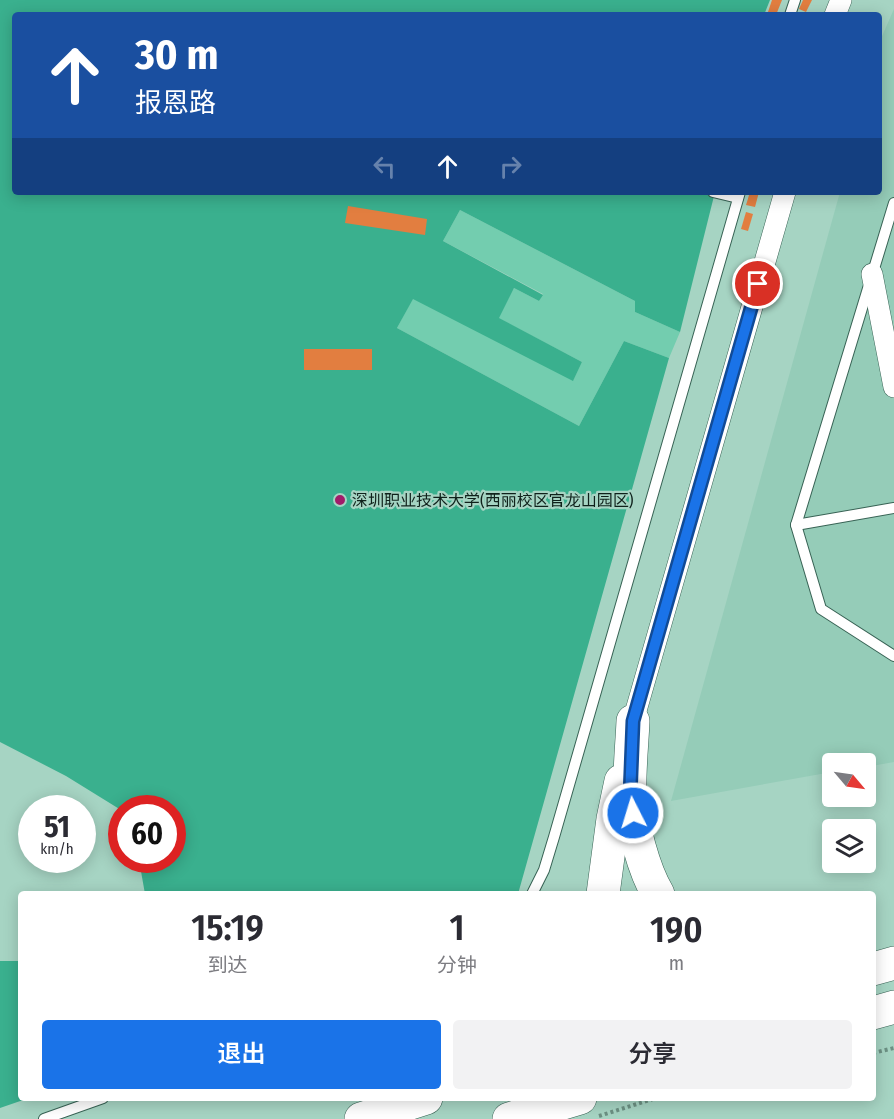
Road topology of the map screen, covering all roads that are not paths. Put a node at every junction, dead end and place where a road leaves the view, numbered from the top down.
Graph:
1 (739, 195) edge
2 (783, 195) edge
3 (894, 203) edge
4 (891, 222) edge
5 (872, 274) junction
6 (894, 387) edge
7 (894, 508) edge
8 (796, 525) junction
9 (894, 656) edge
10 (633, 721) junction
11 (534, 891) edge
12 (603, 891) edge
13 (656, 891) edge
14 (894, 963) edge
15 (876, 968) edge
16 (894, 1007) edge
17 (876, 1012) edge
18 (95, 1101) edge
19 (417, 1101) edge
20 (570, 1101) edge
21 (44, 1119) edge
22 (362, 1119) edge
23 (509, 1119) edge

1 - 11 lane
2 - 10 street
3 - 4 lane
4 - 5 lane
5 - 6 street
5 - 8 lane
7 - 8 lane
8 - 9 lane
10 - 12 main road
10 - 13 main road
14 - 15 main road
16 - 17 main road
18 - 21 lane
19 - 22 main road
20 - 23 main road

